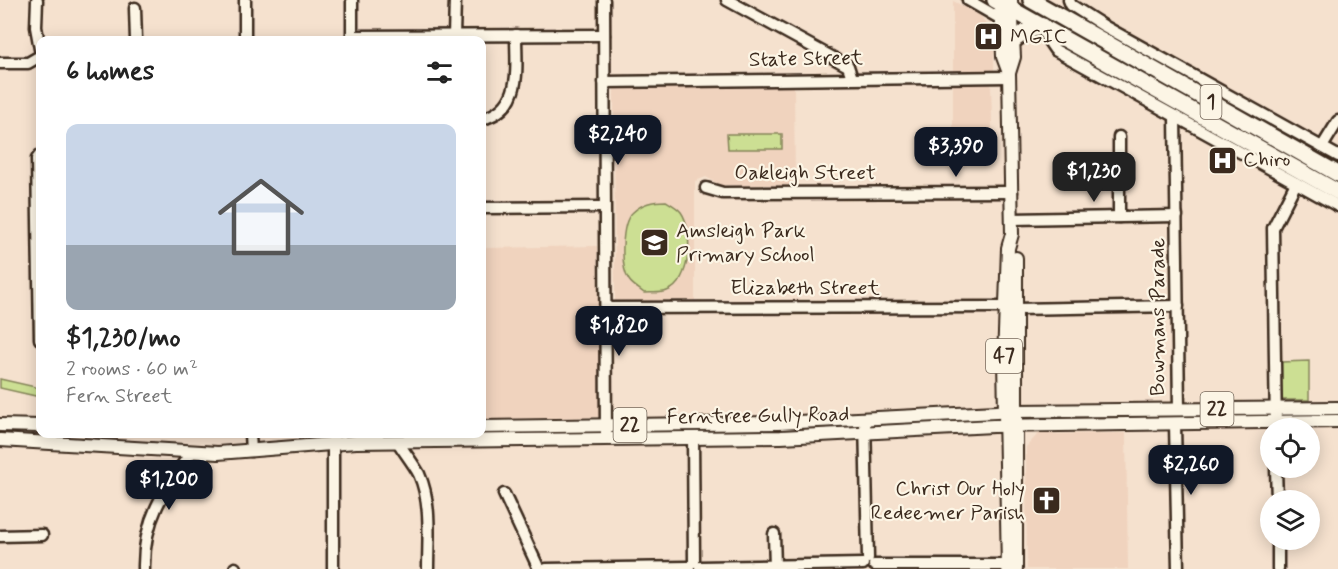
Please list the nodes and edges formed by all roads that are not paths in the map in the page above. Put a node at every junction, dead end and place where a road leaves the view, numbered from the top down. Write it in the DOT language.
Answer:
graph roads {
  1 [pos="37,0"];
  2 [pos="245,0"];
  3 [pos="352,0"];
  4 [pos="454,0"];
  5 [pos="603,0"];
  6 [pos="728,0"];
  7 [pos="968,0"];
  8 [pos="1031,0"];
  9 [pos="1069,0"];
  10 [pos="1006,4"];
  11 [pos="135,8"];
  12 [pos="1043,26"];
  13 [pos="1104,26"];
  14 [pos="1084,30"];
  15 [pos="604,35"];
  16 [pos="37,36"];
  17 [pos="136,36"];
  18 [pos="245,36"];
  19 [pos="352,36"];
  20 [pos="454,36"];
  21 [pos="516,36"];
  22 [pos="1014,40"];
  23 [pos="36,58"];
  24 [pos="0,63"];
  25 [pos="1009,75"];
  26 [pos="852,78"];
  27 [pos="604,82"];
  28 [pos="1175,116"];
  29 [pos="486,117"];
  30 [pos="1338,121"];
  31 [pos="1119,137"];
  32 [pos="1322,147"];
  33 [pos="1338,156"];
  34 [pos="1338,174"];
  35 [pos="1296,183"];
  36 [pos="706,188"];
  37 [pos="1012,192"];
  38 [pos="1338,192"];
  39 [pos="1338,206"];
  40 [pos="604,207"];
  41 [pos="486,208"];
  42 [pos="1177,216"];
  43 [pos="1119,217"];
  44 [pos="1012,219"];
  45 [pos="1178,306"];
  46 [pos="605,308"];
  47 [pos="1011,308"];
  48 [pos="1338,408"];
  49 [pos="1179,409"];
  50 [pos="1011,411"];
  51 [pos="1260,418"];
  52 [pos="1275,418"];
  53 [pos="1286,418"];
  54 [pos="865,419"];
  55 [pos="1260,421"];
  56 [pos="1320,421"];
  57 [pos="1338,421"];
  58 [pos="1175,424"];
  59 [pos="0,425"];
  60 [pos="1011,425"];
  61 [pos="36,426"];
  62 [pos="486,427"];
  63 [pos="605,432"];
  64 [pos="865,432"];
  65 [pos="693,437"];
  66 [pos="250,438"];
  67 [pos="356,438"];
  68 [pos="481,438"];
  69 [pos="486,438"];
  70 [pos="333,439"];
  71 [pos="0,440"];
  72 [pos="398,442"];
  73 [pos="251,451"];
  74 [pos="191,453"];
  75 [pos="504,494"];
  76 [pos="774,534"];
  77 [pos="42,535"];
  78 [pos="0,536"];
  79 [pos="1278,550"];
  80 [pos="868,565"];
  81 [pos="694,567"];
  82 [pos="775,567"];
  83 [pos="1012,567"];
  84 [pos="144,569"];
  85 [pos="333,569"];
  86 [pos="428,569"];
  87 [pos="539,569"];
  88 [pos="546,569"];
  89 [pos="1178,569"];
  90 [pos="1278,569"];
  1 -- 16 [label="street"];
  2 -- 18 [label="street"];
  3 -- 19 [label="street"];
  4 -- 20 [label="street"];
  5 -- 15 [label="street"];
  6 -- 26 [label="street"];
  7 -- 10 [label="street"];
  8 -- 14 [label="highway, 1"];
  9 -- 13 [label="street"];
  10 -- 12 [label="highway, 1"];
  10 -- 22 [label="main road, 47"];
  10 -- 25 [label="main road, 47"];
  11 -- 17 [label="street"];
  12 -- 22 [label="highway"];
  12 -- 28 [label="street"];
  12 -- 38 [label="highway, 1"];
  13 -- 14 [label="street"];
  13 -- 32 [label="street"];
  14 -- 34 [label="highway, 1"];
  15 -- 21 [label="street"];
  15 -- 27 [label="street"];
  20 -- 21 [label="street"];
  21 -- 29 [label="street"];
  22 -- 25 [label="main road, 47"];
  23 -- 24 [label="street"];
  25 -- 26 [label="street, State Street"];
  25 -- 37 [label="main road, 47"];
  26 -- 27 [label="street, State Street"];
  27 -- 40 [label="street"];
  28 -- 35 [label="street"];
  28 -- 42 [label="street, Bowmans Parade"];
  30 -- 32 [label="street"];
  31 -- 43 [label="street"];
  32 -- 33 [label="street"];
  35 -- 39 [label="street"];
  35 -- 52 [label="street"];
  36 -- 37 [label="street, Oakleigh Street"];
  37 -- 44 [label="main road, 47"];
  40 -- 41 [label="street"];
  40 -- 46 [label="street"];
  42 -- 43 [label="street"];
  42 -- 45 [label="street, Bowmans Parade"];
  43 -- 44 [label="street"];
  44 -- 47 [label="main road, 47"];
  45 -- 47 [label="street, Elizabeth Street"];
  45 -- 49 [label="street, Bowmans Parade"];
  46 -- 47 [label="street, Elizabeth Street"];
  46 -- 63 [label="street"];
  47 -- 50 [label="main road, 47"];
  48 -- 53 [label="main road, Ferntree Gully Road / 22"];
  49 -- 50 [label="main road, Ferntree Gully Road / 22"];
  49 -- 51 [label="main road, Ferntree Gully Road / 22"];
  50 -- 54 [label="main road, Ferntree Gully Road / 22"];
  50 -- 60 [label="main road, 47"];
  54 -- 63 [label="main road, Ferntree Gully Road / 22"];
  54 -- 64 [label="street"];
  55 -- 58 [label="main road, Ferntree Gully Road / 22"];
  56 -- 57 [label="main road, Ferntree Gully Road / 22"];
  58 -- 60 [label="main road, Ferntree Gully Road / 22"];
  58 -- 89 [label="street"];
  59 -- 61 [label="main road"];
  60 -- 64 [label="main road, Ferntree Gully Road / 22"];
  60 -- 83 [label="main road, 47"];
  62 -- 63 [label="main road, Ferntree Gully Road / 22"];
  63 -- 65 [label="main road, Ferntree Gully Road / 22"];
  63 -- 69 [label="main road, Ferntree Gully Road / 22"];
  64 -- 65 [label="main road, Ferntree Gully Road / 22"];
  64 -- 80 [label="street"];
  65 -- 81 [label="street"];
  66 -- 73 [label="street"];
  67 -- 70 [label="main road, Ferntree Gully Road / 22"];
  67 -- 72 [label="main road, Ferntree Gully Road / 22"];
  68 -- 72 [label="main road, Ferntree Gully Road / 22"];
  70 -- 73 [label="main road, Ferntree Gully Road / 22"];
  70 -- 85 [label="street"];
  71 -- 74 [label="main road, Ferntree Gully Road / 22"];
  72 -- 86 [label="street"];
  73 -- 74 [label="main road, Ferntree Gully Road / 22"];
  74 -- 84 [label="street"];
  75 -- 87 [label="street"];
  76 -- 82 [label="street"];
  77 -- 78 [label="street"];
  79 -- 90 [label="street"];
  80 -- 82 [label="street"];
  80 -- 83 [label="street"];
  81 -- 82 [label="street"];
  81 -- 88 [label="street"];
}
